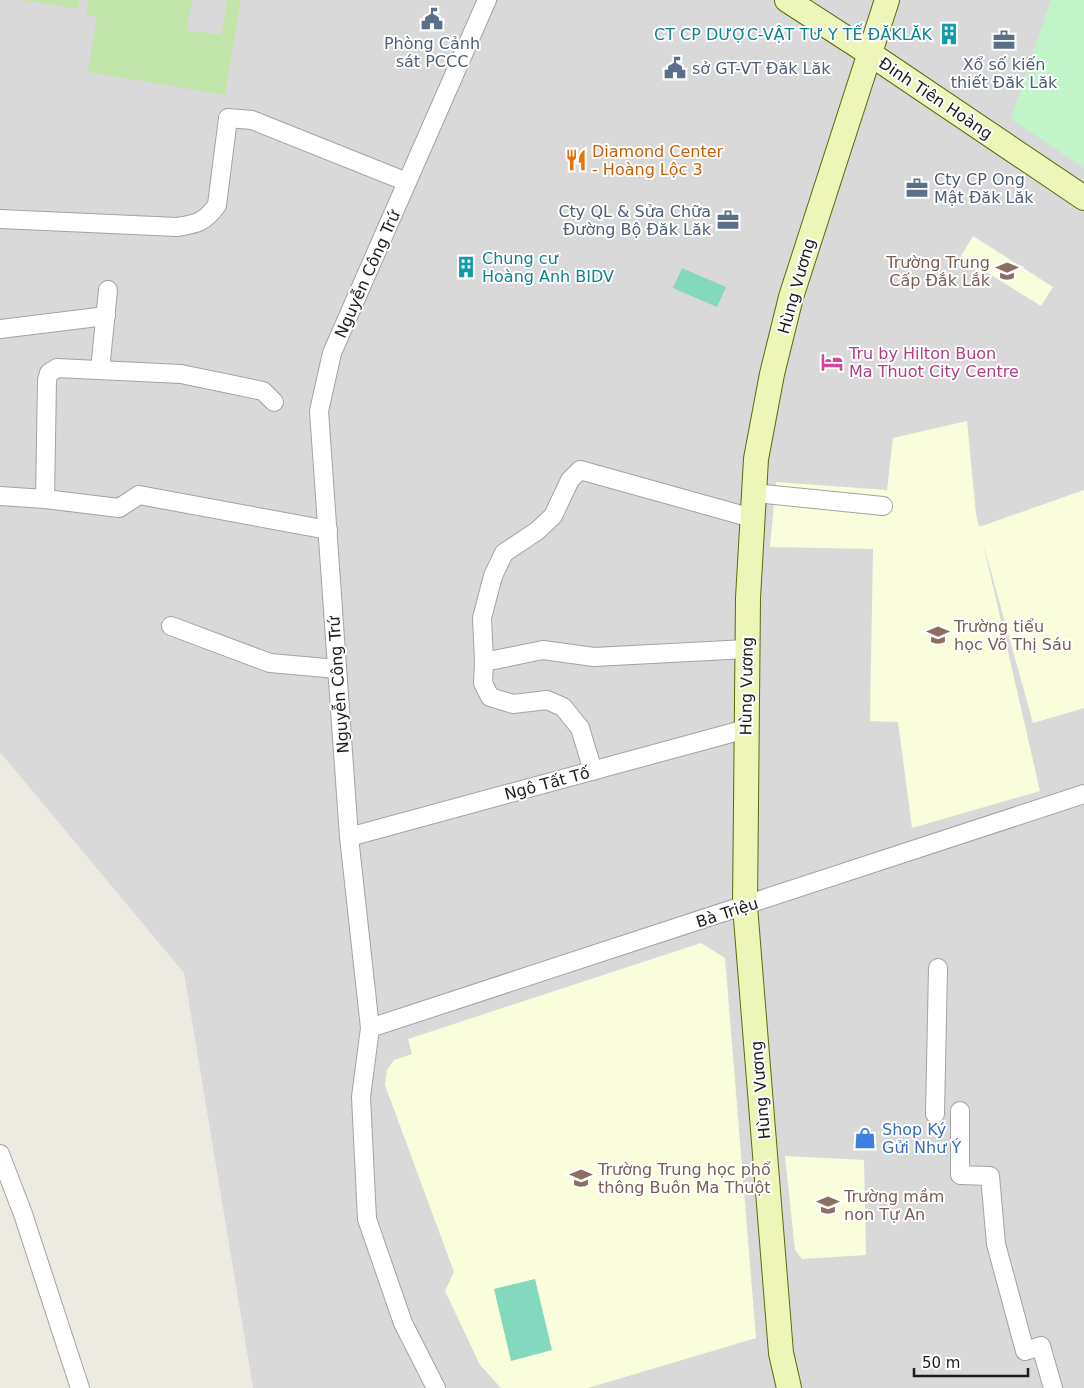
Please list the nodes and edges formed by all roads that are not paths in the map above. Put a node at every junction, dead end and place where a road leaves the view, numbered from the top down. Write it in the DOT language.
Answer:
graph roads {
  1 [pos="487,0"];
  2 [pos="787,0"];
  3 [pos="887,0"];
  4 [pos="869,53"];
  5 [pos="407,182"];
  6 [pos="1084,198"];
  7 [pos="0,219"];
  8 [pos="108,290"];
  9 [pos="106,316"];
  10 [pos="0,329"];
  11 [pos="100,370"];
  12 [pos="274,402"];
  13 [pos="754,493"];
  14 [pos="0,496"];
  15 [pos="46,499"];
  16 [pos="883,506"];
  17 [pos="752,518"];
  18 [pos="328,530"];
  19 [pos="171,626"];
  20 [pos="747,649"];
  21 [pos="484,662"];
  22 [pos="337,669"];
  23 [pos="746,729"];
  24 [pos="593,771"];
  25 [pos="1084,794"];
  26 [pos="349,837"];
  27 [pos="745,906"];
  28 [pos="938,968"];
  29 [pos="370,1028"];
  30 [pos="960,1111"];
  31 [pos="935,1114"];
  32 [pos="0,1154"];
  33 [pos="80,1388"];
  34 [pos="436,1388"];
  35 [pos="789,1388"];
  36 [pos="1053,1388"];
  1 -- 5 [label="street, Nguyễn Công Trứ"];
  2 -- 4 [label="street, Đinh Tiên Hoàng"];
  3 -- 4 [label="street, Hùng Vương"];
  4 -- 6 [label="street, Đinh Tiên Hoàng"];
  4 -- 13 [label="street, Hùng Vương"];
  5 -- 7 [label="street"];
  5 -- 18 [label="street, Nguyễn Công Trứ"];
  8 -- 9 [label="street"];
  9 -- 10 [label="street"];
  9 -- 11 [label="street"];
  11 -- 12 [label="street"];
  11 -- 15 [label="street"];
  13 -- 16 [label="street"];
  13 -- 17 [label="street, Hùng Vương"];
  14 -- 15 [label="street"];
  15 -- 18 [label="street"];
  17 -- 20 [label="street, Hùng Vương"];
  17 -- 21 [label="street"];
  18 -- 22 [label="street, Nguyễn Công Trứ"];
  19 -- 22 [label="street"];
  20 -- 21 [label="street"];
  20 -- 23 [label="street, Hùng Vương"];
  21 -- 24 [label="street"];
  22 -- 26 [label="street, Nguyễn Công Trứ"];
  23 -- 24 [label="street, Ngô Tất Tố"];
  23 -- 27 [label="street, Hùng Vương"];
  24 -- 26 [label="street, Ngô Tất Tố"];
  25 -- 27 [label="street, Bà Triệu"];
  26 -- 29 [label="street, Nguyễn Công Trứ"];
  27 -- 29 [label="street, Bà Triệu"];
  27 -- 35 [label="street, Hùng Vương"];
  28 -- 31 [label="street"];
  29 -- 34 [label="street, Nguyễn Công Trứ"];
  30 -- 36 [label="street"];
  32 -- 33 [label="street"];
}
